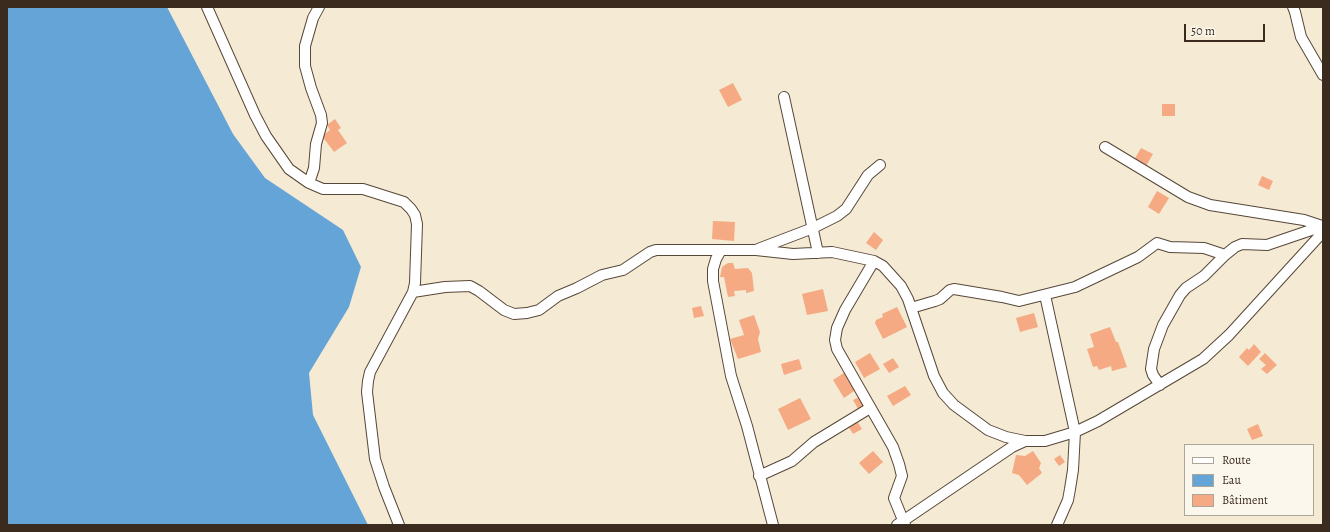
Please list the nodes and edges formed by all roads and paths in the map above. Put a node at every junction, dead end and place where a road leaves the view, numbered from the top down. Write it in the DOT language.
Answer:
graph roads {
  1 [pos="207,7"];
  2 [pos="319,7"];
  3 [pos="1293,7"];
  4 [pos="1323,75"];
  5 [pos="784,97"];
  6 [pos="1105,147"];
  7 [pos="880,165"];
  8 [pos="309,183"];
  9 [pos="813,228"];
  10 [pos="1323,228"];
  11 [pos="721,250"];
  12 [pos="756,250"];
  13 [pos="818,253"];
  14 [pos="1225,255"];
  15 [pos="874,261"];
  16 [pos="413,292"];
  17 [pos="1045,295"];
  18 [pos="911,308"];
  19 [pos="1160,385"];
  20 [pos="870,408"];
  21 [pos="1075,432"];
  22 [pos="1025,441"];
  23 [pos="759,476"];
  24 [pos="901,524"];
  25 [pos="398,525"];
  26 [pos="772,525"];
  27 [pos="1057,525"];
  1 -- 8 [label="street"];
  2 -- 8 [label="street"];
  3 -- 4 [label="street"];
  5 -- 9 [label="street"];
  6 -- 10 [label="street"];
  7 -- 9 [label="street"];
  8 -- 16 [label="street"];
  9 -- 12 [label="street"];
  9 -- 13 [label="street"];
  10 -- 14 [label="street"];
  10 -- 19 [label="street"];
  11 -- 12 [label="street"];
  11 -- 16 [label="street"];
  11 -- 23 [label="street"];
  12 -- 13 [label="street"];
  13 -- 15 [label="street"];
  14 -- 17 [label="street"];
  14 -- 19 [label="street"];
  15 -- 18 [label="street"];
  15 -- 20 [label="street"];
  16 -- 25 [label="street"];
  17 -- 18 [label="street"];
  17 -- 21 [label="street"];
  18 -- 22 [label="street"];
  19 -- 21 [label="street"];
  20 -- 23 [label="street"];
  20 -- 24 [label="street"];
  21 -- 22 [label="street"];
  21 -- 27 [label="street"];
  22 -- 24 [label="street"];
  23 -- 26 [label="street"];
}
